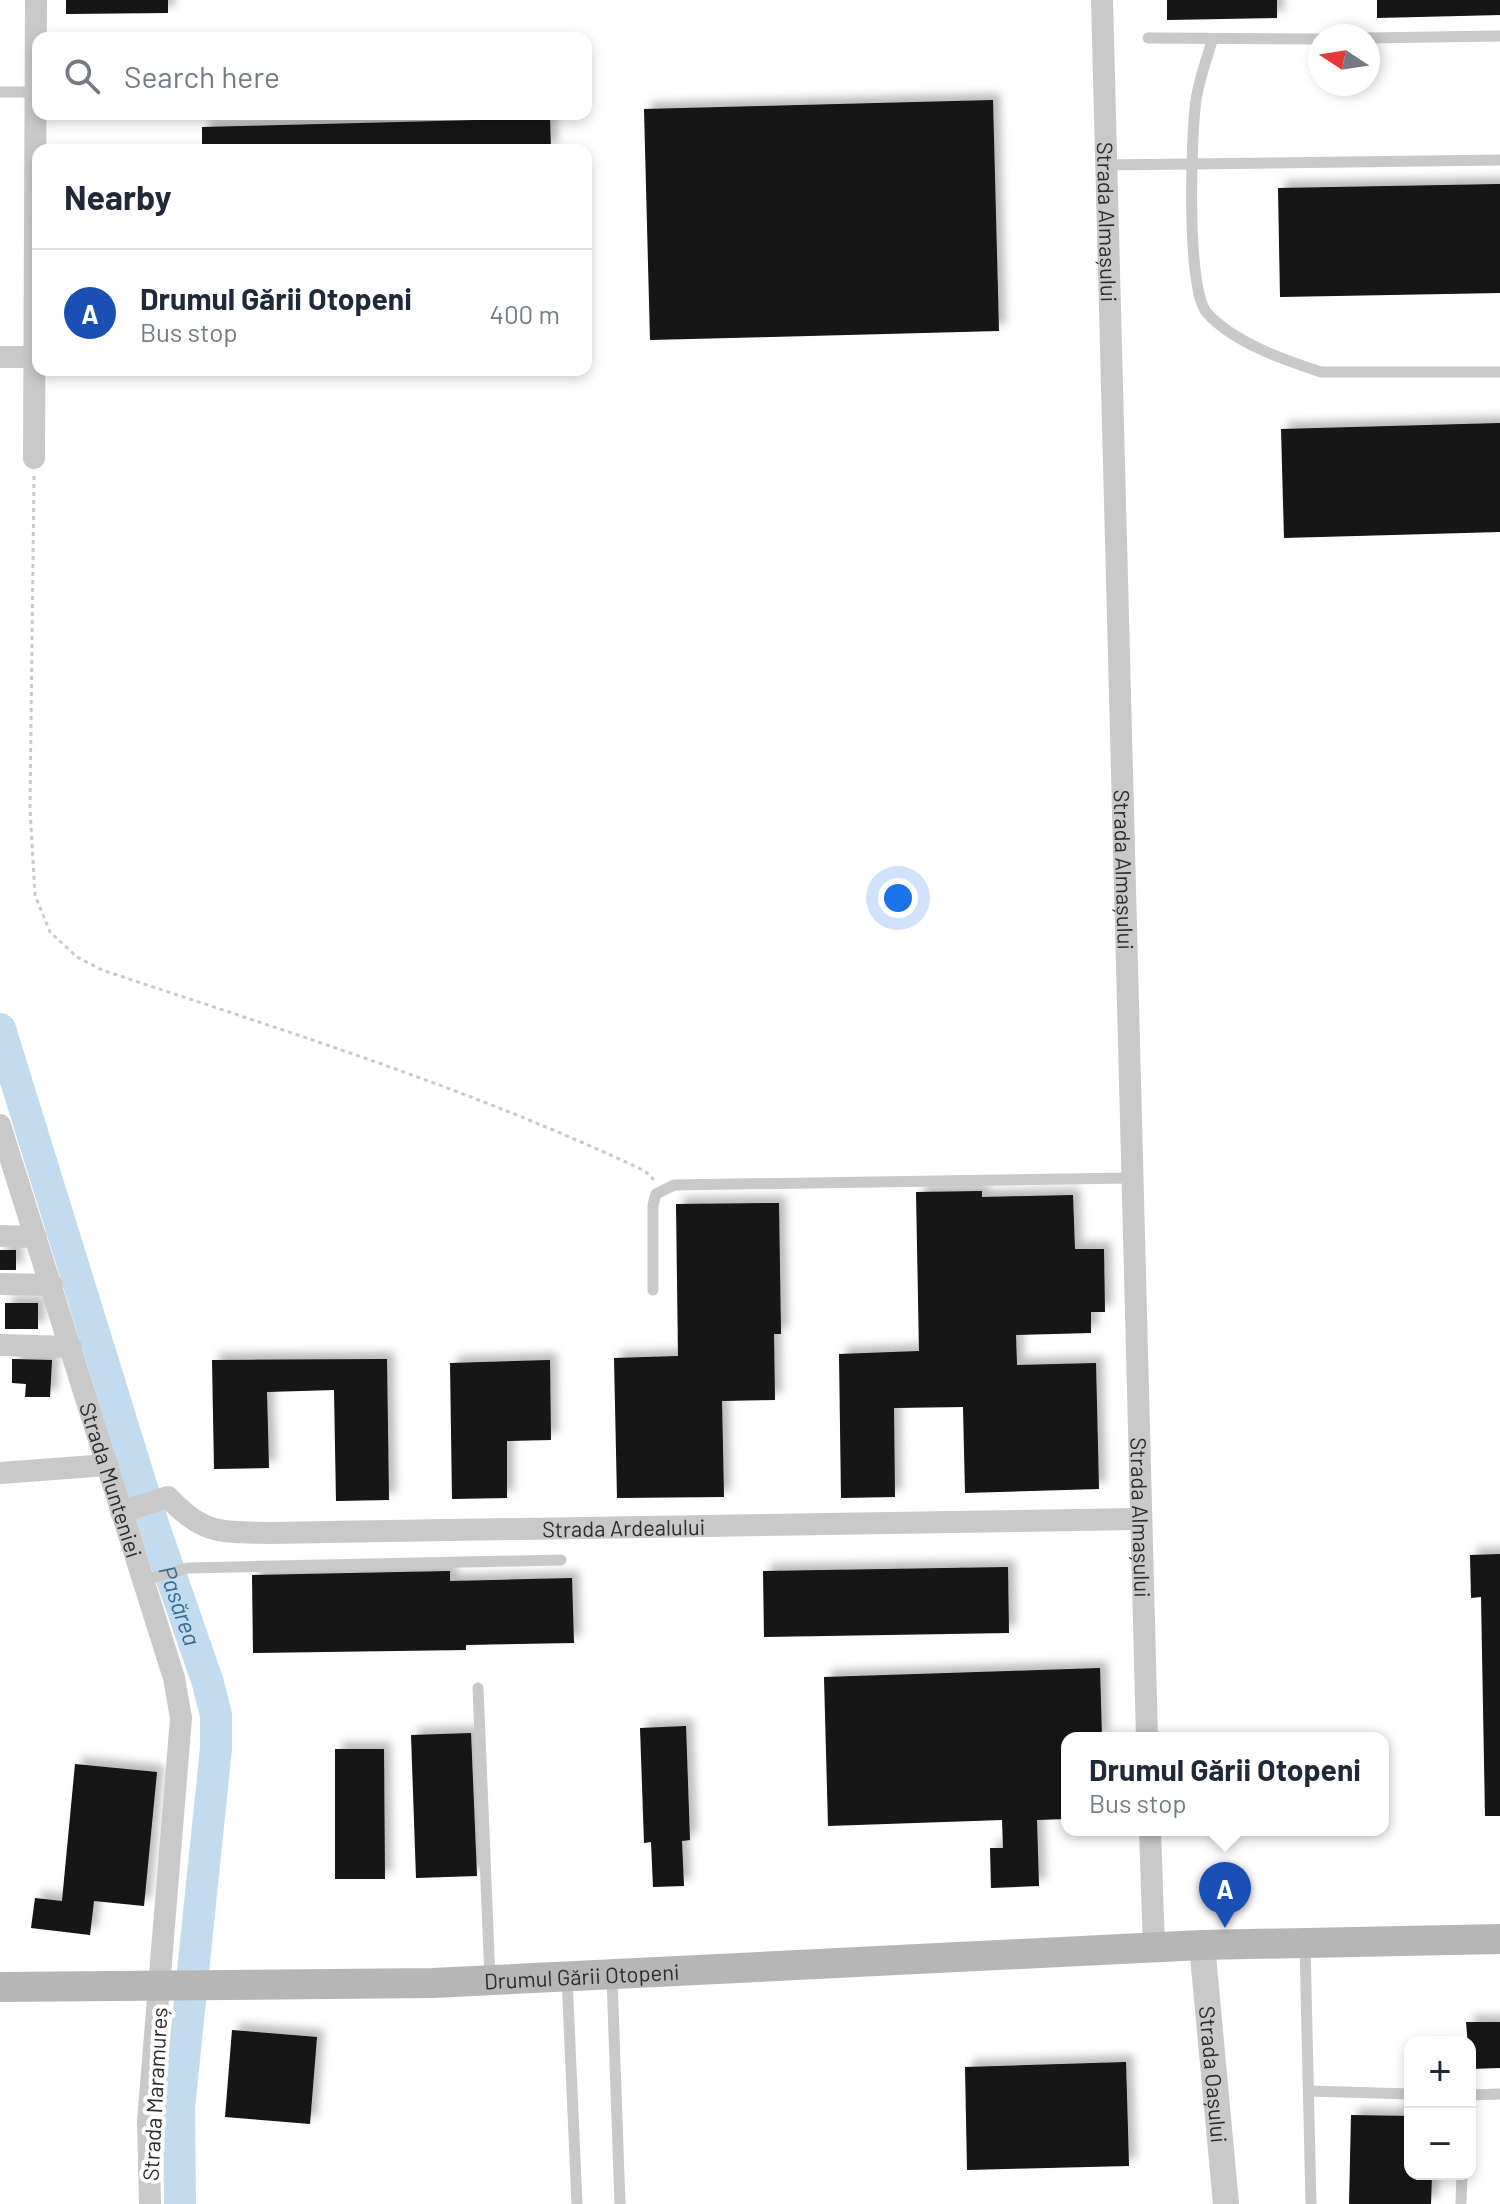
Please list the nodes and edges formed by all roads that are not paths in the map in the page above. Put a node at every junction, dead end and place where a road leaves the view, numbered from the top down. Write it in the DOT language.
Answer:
graph roads {
  1 [pos="36,0"];
  2 [pos="1102,0"];
  3 [pos="36,32"];
  4 [pos="1500,36"];
  5 [pos="1148,38"];
  6 [pos="1380,38"];
  7 [pos="1308,39"];
  8 [pos="1212,41"];
  9 [pos="0,92"];
  10 [pos="32,92"];
  11 [pos="36,120"];
  12 [pos="36,144"];
  13 [pos="1500,160"];
  14 [pos="1107,165"];
  15 [pos="1193,165"];
  16 [pos="0,357"];
  17 [pos="32,357"];
  18 [pos="1500,372"];
  19 [pos="35,376"];
  20 [pos="34,458"];
  21 [pos="0,1125"];
  22 [pos="1130,1178"];
  23 [pos="0,1236"];
  24 [pos="36,1237"];
  25 [pos="0,1284"];
  26 [pos="52,1285"];
  27 [pos="653,1290"];
  28 [pos="0,1345"];
  29 [pos="71,1347"];
  30 [pos="107,1465"];
  31 [pos="0,1473"];
  32 [pos="127,1510"];
  33 [pos="1139,1519"];
  34 [pos="561,1560"];
  35 [pos="152,1578"];
  36 [pos="478,1688"];
  37 [pos="1147,1732"];
  38 [pos="1150,1836"];
  39 [pos="1500,1939"];
  40 [pos="1305,1942"];
  41 [pos="1202,1945"];
  42 [pos="1154,1947"];
  43 [pos="612,1974"];
  44 [pos="567,1976"];
  45 [pos="490,1980"];
  46 [pos="160,1983"];
  47 [pos="0,1987"];
  48 [pos="1309,2091"];
  49 [pos="1404,2094"];
  50 [pos="1500,2094"];
  51 [pos="1476,2095"];
  52 [pos="1462,2180"];
  53 [pos="150,2204"];
  54 [pos="577,2204"];
  55 [pos="620,2204"];
  56 [pos="1226,2204"];
  57 [pos="1311,2204"];
  58 [pos="1461,2204"];
  1 -- 3 [label="street"];
  2 -- 14 [label="street, Strada Almașului"];
  4 -- 6 [label="lane"];
  5 -- 8 [label="lane"];
  7 -- 8 [label="lane"];
  8 -- 15 [label="lane"];
  9 -- 10 [label="lane"];
  11 -- 12 [label="street"];
  13 -- 15 [label="lane"];
  14 -- 15 [label="lane"];
  14 -- 22 [label="street, Strada Almașului"];
  15 -- 18 [label="lane"];
  16 -- 17 [label="street"];
  19 -- 20 [label="street"];
  21 -- 24 [label="street, Strada Munteniei"];
  22 -- 27 [label="lane"];
  22 -- 33 [label="street, Strada Almașului"];
  23 -- 24 [label="street"];
  24 -- 26 [label="street, Strada Munteniei"];
  25 -- 26 [label="street"];
  26 -- 29 [label="street, Strada Munteniei"];
  28 -- 29 [label="street"];
  29 -- 30 [label="street, Strada Munteniei"];
  30 -- 31 [label="street"];
  30 -- 32 [label="street, Strada Munteniei"];
  32 -- 33 [label="street, Strada Ardealului"];
  32 -- 35 [label="street, Strada Munteniei"];
  33 -- 37 [label="street, Strada Almașului"];
  34 -- 35 [label="lane"];
  35 -- 46 [label="street, Strada Munteniei"];
  36 -- 45 [label="lane"];
  38 -- 42 [label="street"];
  39 -- 40 [label="main road, Drumul Gării Otopeni"];
  40 -- 41 [label="main road, Drumul Gării Otopeni"];
  40 -- 48 [label="lane"];
  41 -- 42 [label="main road, Drumul Gării Otopeni"];
  41 -- 56 [label="street, Strada Oașului"];
  42 -- 43 [label="main road, Drumul Gării Otopeni"];
  43 -- 44 [label="main road, Drumul Gării Otopeni"];
  43 -- 55 [label="lane"];
  44 -- 45 [label="main road, Drumul Gării Otopeni"];
  44 -- 54 [label="lane"];
  45 -- 46 [label="main road, Drumul Gării Otopeni"];
  46 -- 47 [label="main road, Drumul Gării Otopeni"];
  46 -- 53 [label="street, Strada Maramureș"];
  48 -- 49 [label="lane"];
  48 -- 57 [label="lane"];
  50 -- 51 [label="lane"];
  52 -- 58 [label="lane"];
}
